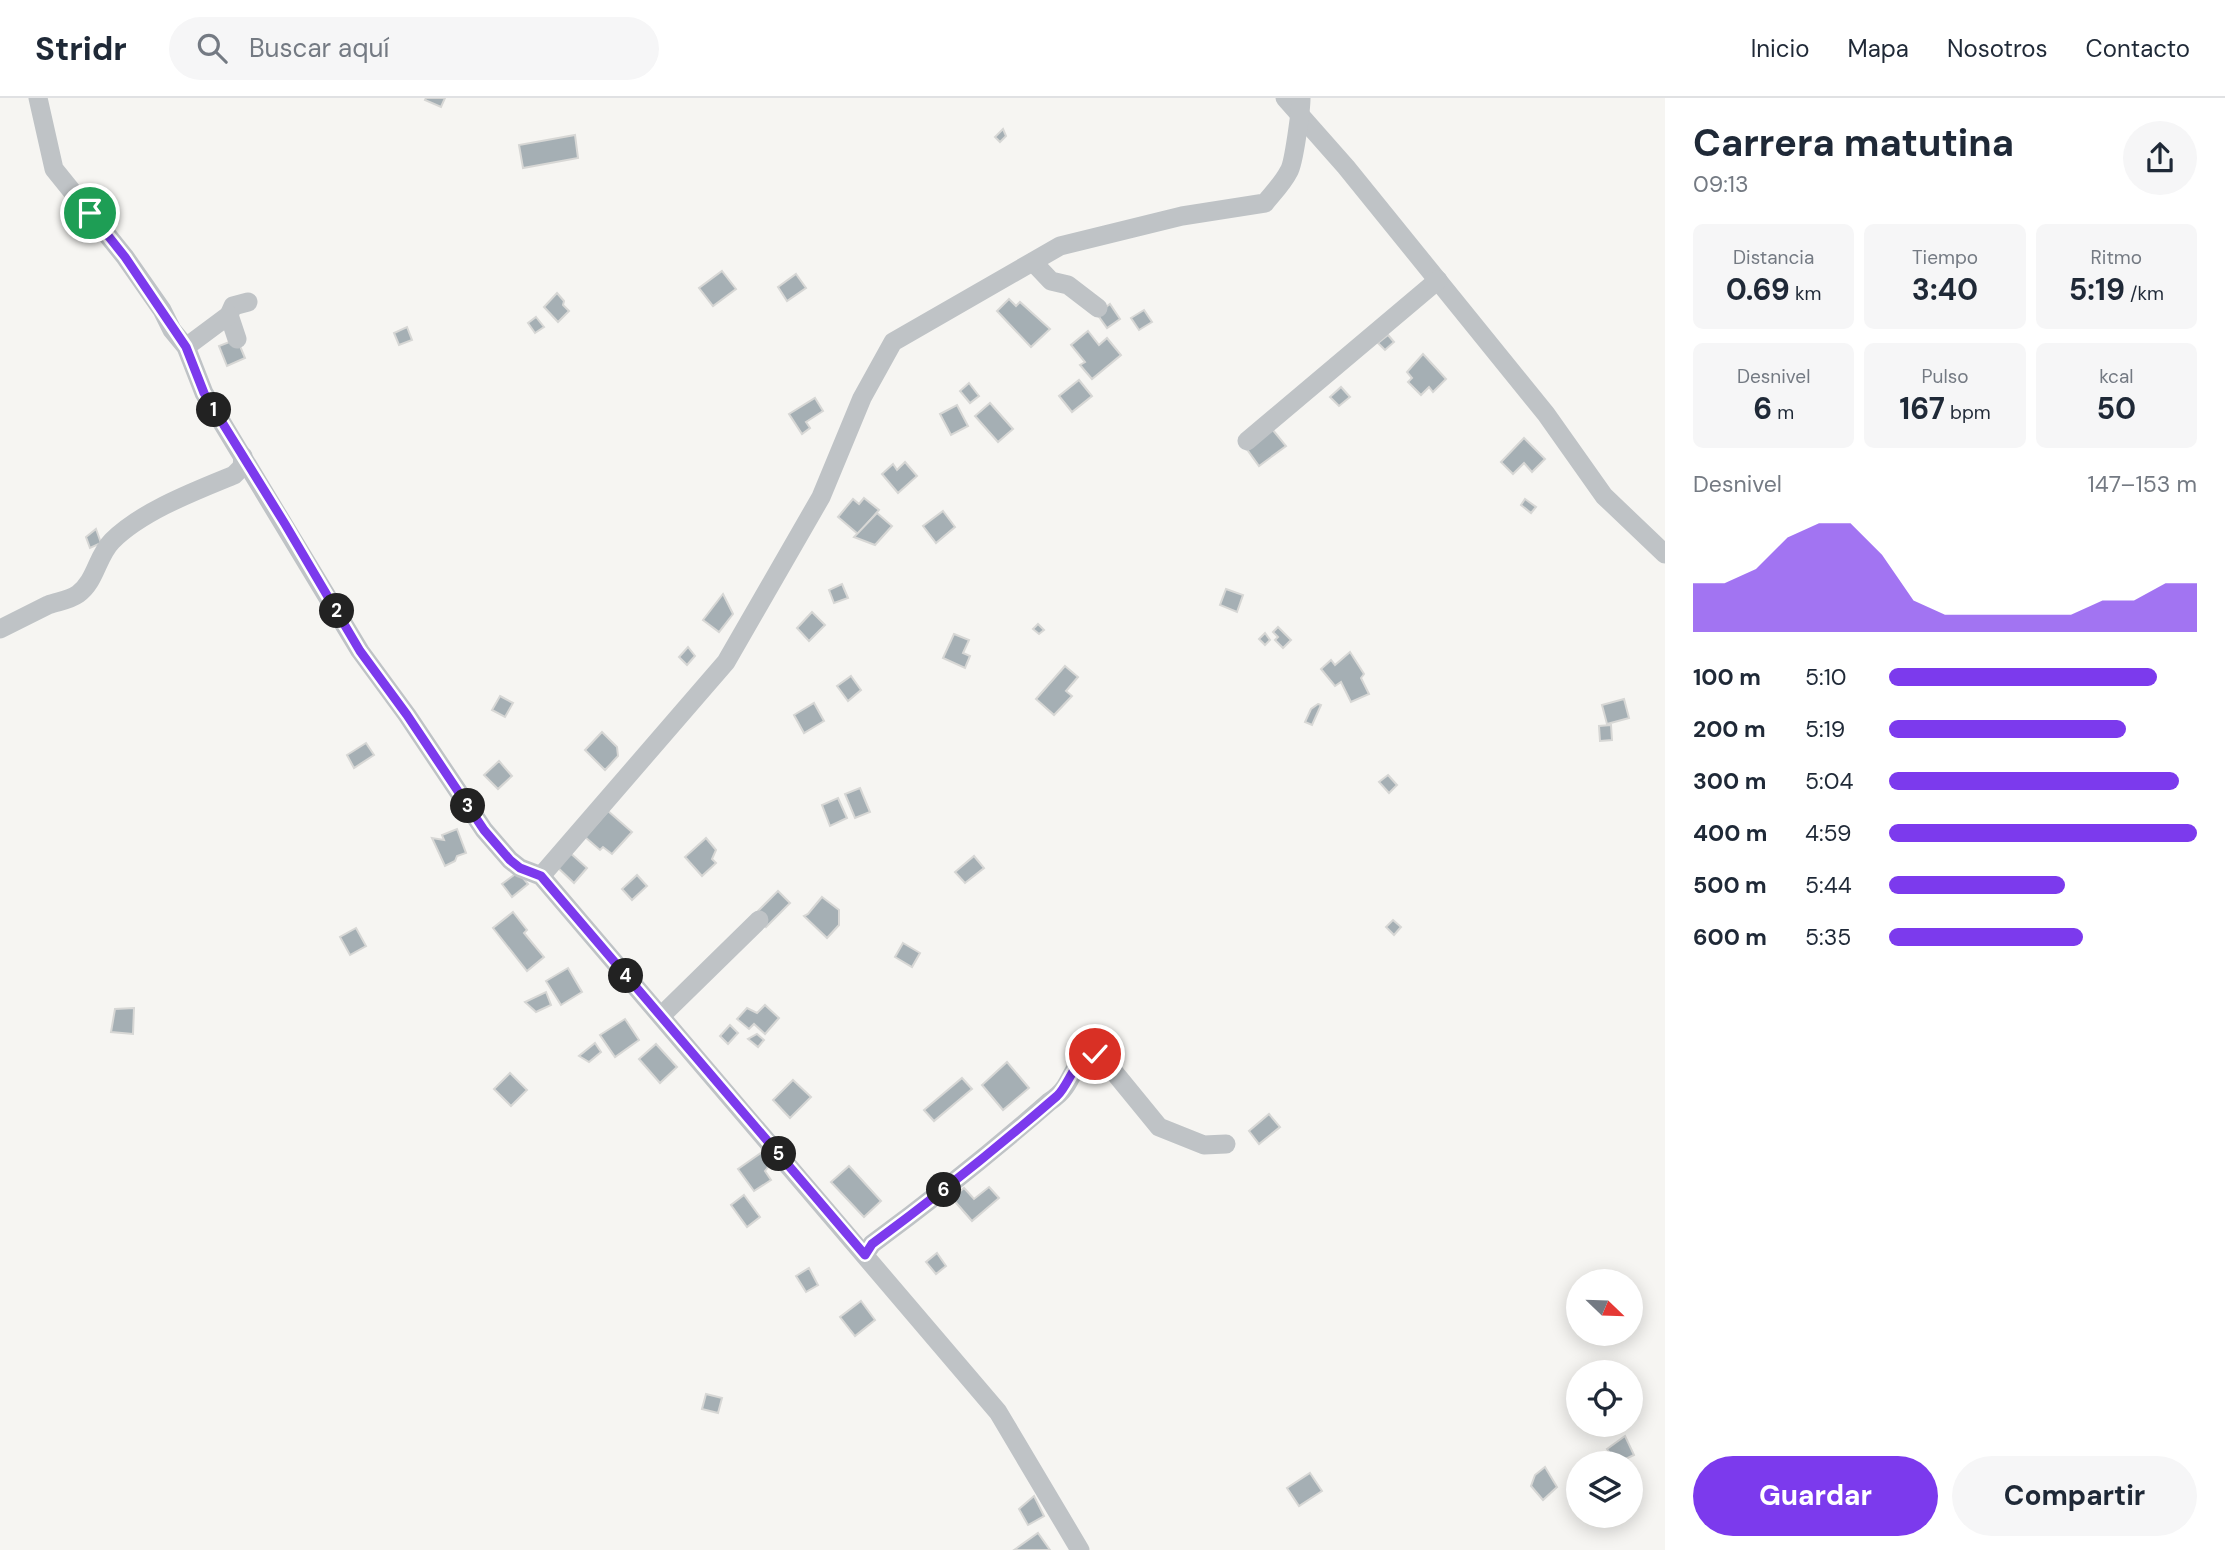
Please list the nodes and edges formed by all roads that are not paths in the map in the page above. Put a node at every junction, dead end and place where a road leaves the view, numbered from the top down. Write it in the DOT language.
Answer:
graph roads {
  1 [pos="38,98"];
  2 [pos="1285,98"];
  3 [pos="1301,106"];
  4 [pos="1033,262"];
  5 [pos="1438,280"];
  6 [pos="248,302"];
  7 [pos="1098,308"];
  8 [pos="229,315"];
  9 [pos="237,339"];
  10 [pos="186,347"];
  11 [pos="1247,441"];
  12 [pos="243,457"];
  13 [pos="1665,554"];
  14 [pos="0,629"];
  15 [pos="541,876"];
  16 [pos="759,920"];
  17 [pos="660,1016"];
  18 [pos="1226,1144"];
  19 [pos="865,1255"];
  20 [pos="1080,1550"];
  1 -- 10 [label="street"];
  2 -- 3 [label="street"];
  3 -- 4 [label="street"];
  3 -- 5 [label="street"];
  4 -- 7 [label="street"];
  4 -- 15 [label="street"];
  5 -- 11 [label="street"];
  5 -- 13 [label="street"];
  6 -- 8 [label="street"];
  8 -- 9 [label="street"];
  8 -- 10 [label="street"];
  10 -- 12 [label="street"];
  12 -- 14 [label="street"];
  12 -- 15 [label="street"];
  15 -- 17 [label="street"];
  16 -- 17 [label="street"];
  17 -- 19 [label="street"];
  18 -- 19 [label="street"];
  19 -- 20 [label="street"];
}
